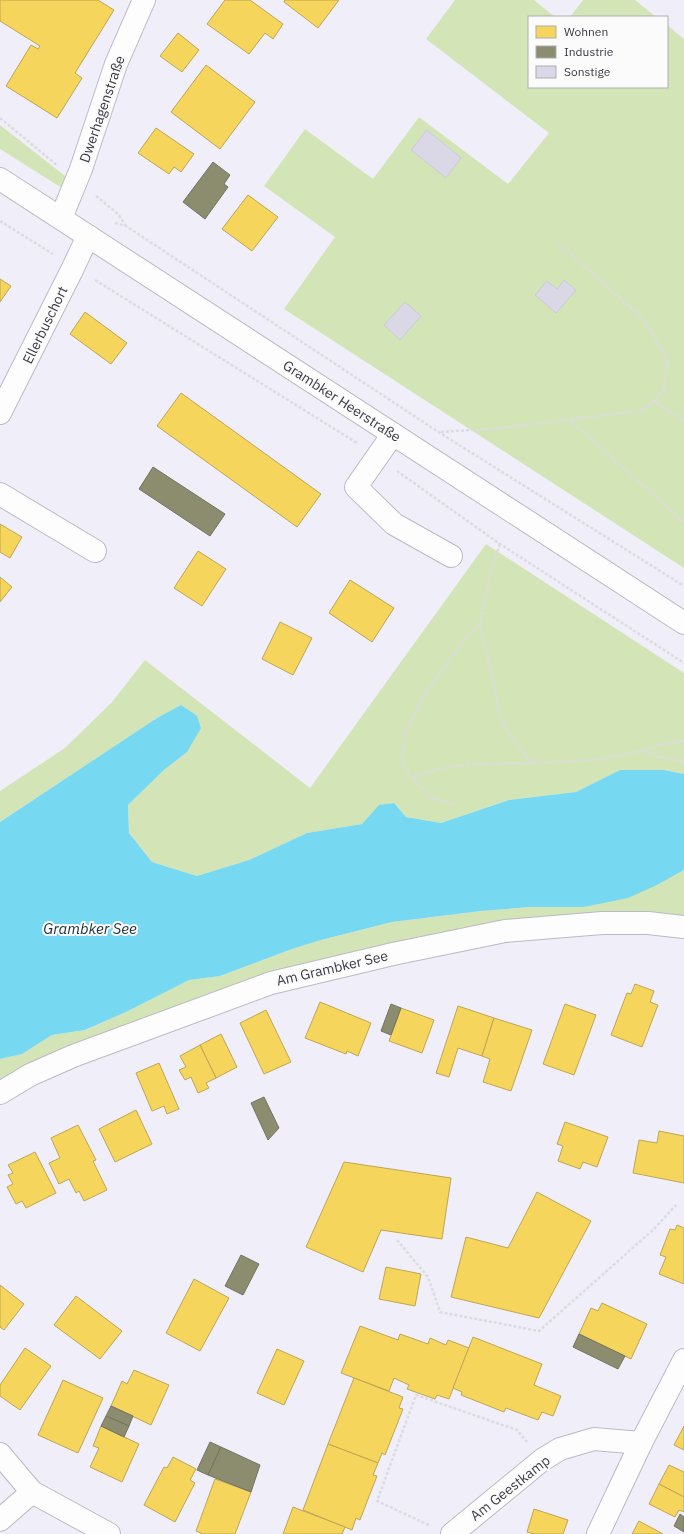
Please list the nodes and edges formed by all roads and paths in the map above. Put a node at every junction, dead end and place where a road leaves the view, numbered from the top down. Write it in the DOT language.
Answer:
graph roads {
  1 [pos="144,0"];
  2 [pos="0,179"];
  3 [pos="61,218"];
  4 [pos="0,221"];
  5 [pos="126,226"];
  6 [pos="88,236"];
  7 [pos="557,242"];
  8 [pos="73,266"];
  9 [pos="653,401"];
  10 [pos="0,414"];
  11 [pos="569,420"];
  12 [pos="684,420"];
  13 [pos="440,432"];
  14 [pos="432,433"];
  15 [pos="393,434"];
  16 [pos="0,494"];
  17 [pos="684,522"];
  18 [pos="500,544"];
  19 [pos="95,551"];
  20 [pos="451,556"];
  21 [pos="684,586"];
  22 [pos="684,623"];
  23 [pos="480,624"];
  24 [pos="684,741"];
  25 [pos="641,751"];
  26 [pos="684,762"];
  27 [pos="533,763"];
  28 [pos="413,778"];
  29 [pos="454,804"];
  30 [pos="684,927"];
  31 [pos="0,1093"];
  32 [pos="676,1205"];
  33 [pos="397,1240"];
  34 [pos="684,1360"];
  35 [pos="641,1443"];
  36 [pos="0,1454"];
  37 [pos="542,1460"];
  38 [pos="32,1492"];
  39 [pos="0,1520"];
  40 [pos="443,1531"];
  41 [pos="109,1534"];
  42 [pos="598,1534"];
  1 -- 3 [label="street, Dwerhagenstraße"];
  2 -- 3 [label="street, Grambker Heerstraße"];
  3 -- 6 [label="street, Grambker Heerstraße"];
  4 -- 8 [label="path"];
  5 -- 13 [label="path"];
  6 -- 8 [label="street, Ellerbuschort"];
  6 -- 15 [label="street, Grambker Heerstraße"];
  7 -- 9 [label="path"];
  8 -- 10 [label="street, Ellerbuschort"];
  9 -- 11 [label="path"];
  9 -- 12 [label="path"];
  11 -- 13 [label="path"];
  11 -- 17 [label="path"];
  13 -- 14 [label="path"];
  13 -- 21 [label="path"];
  15 -- 20 [label="street"];
  15 -- 22 [label="street, Grambker Heerstraße"];
  16 -- 19 [label="street"];
  18 -- 23 [label="path"];
  23 -- 27 [label="path"];
  23 -- 28 [label="path"];
  24 -- 25 [label="path"];
  25 -- 26 [label="path"];
  25 -- 27 [label="path"];
  27 -- 28 [label="path"];
  28 -- 29 [label="path"];
  30 -- 31 [label="street, Am Grambker See"];
  32 -- 33 [label="path"];
  34 -- 35 [label="street"];
  35 -- 37 [label="street, Am Geestkamp"];
  35 -- 42 [label="street"];
  36 -- 38 [label="street"];
  37 -- 40 [label="street, Am Geestkamp"];
  37 -- 40 [label="path"];
  38 -- 39 [label="street"];
  38 -- 41 [label="street"];
}
